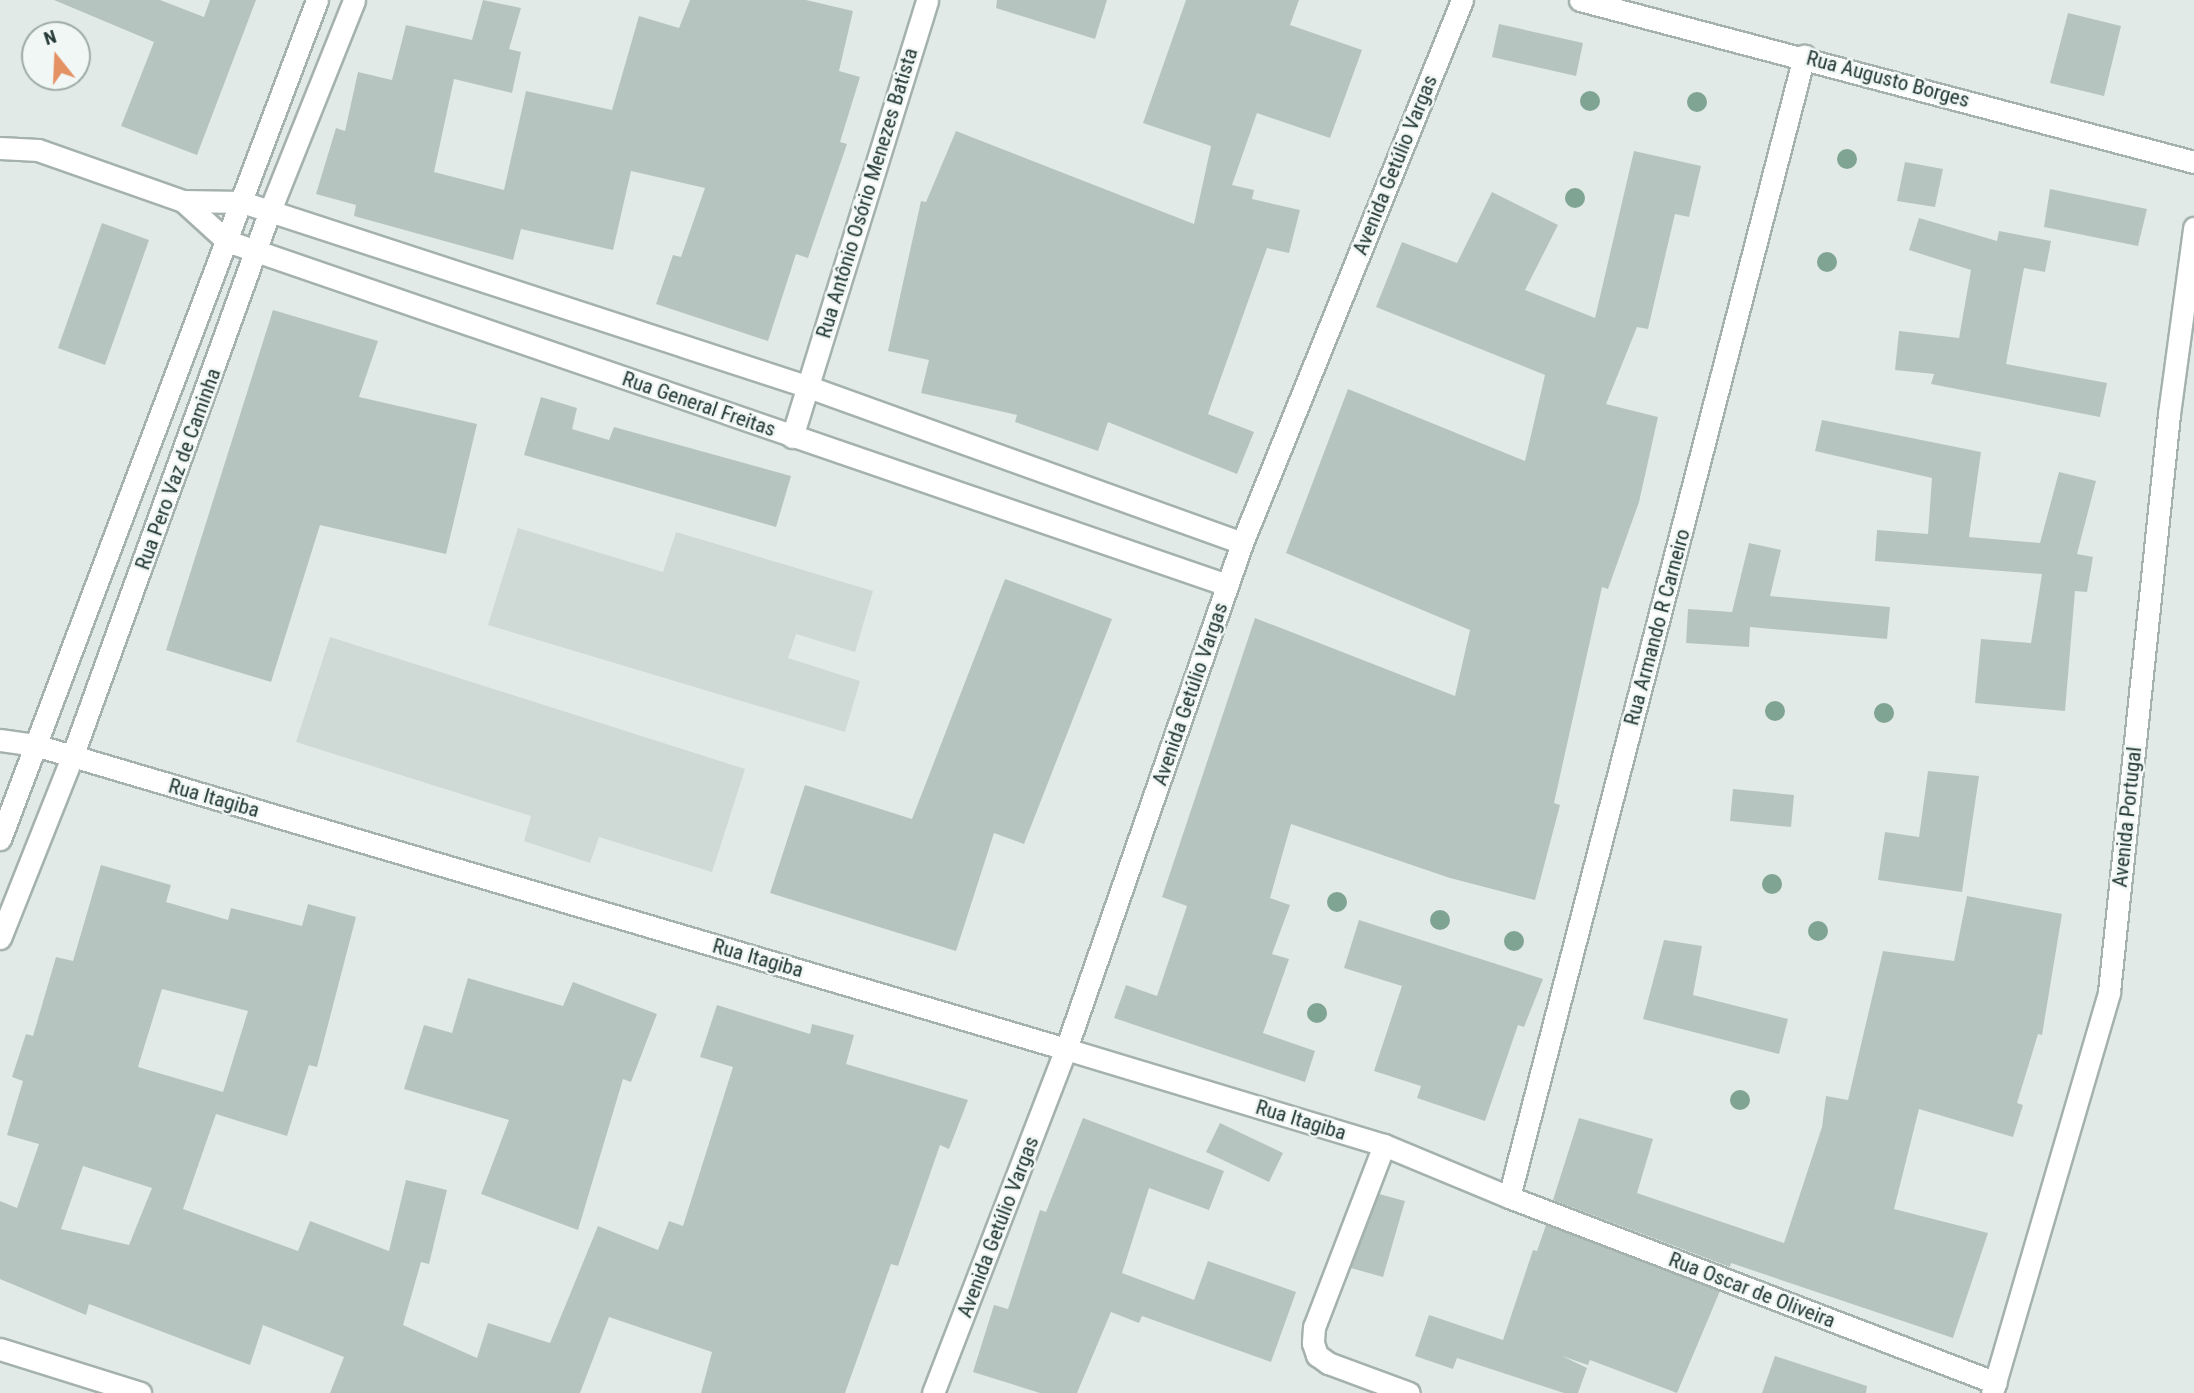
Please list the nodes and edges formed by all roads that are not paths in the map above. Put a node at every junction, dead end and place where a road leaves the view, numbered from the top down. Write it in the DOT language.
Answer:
graph roads {
  1 [pos="317,0"];
  2 [pos="354,0"];
  3 [pos="928,0"];
  4 [pos="1461,0"];
  5 [pos="1580,0"];
  6 [pos="1804,56"];
  7 [pos="0,148"];
  8 [pos="2194,162"];
  9 [pos="183,201"];
  10 [pos="242,202"];
  11 [pos="269,213"];
  12 [pos="2194,229"];
  13 [pos="227,241"];
  14 [pos="259,250"];
  15 [pos="806,386"];
  16 [pos="792,437"];
  17 [pos="1242,543"];
  18 [pos="1227,586"];
  19 [pos="0,740"];
  20 [pos="34,745"];
  21 [pos="72,757"];
  22 [pos="0,839"];
  23 [pos="0,938"];
  24 [pos="1066,1049"];
  25 [pos="1384,1146"];
  26 [pos="1508,1197"];
  27 [pos="0,1349"];
  28 [pos="1995,1390"];
  29 [pos="140,1393"];
  30 [pos="933,1393"];
  31 [pos="1409,1393"];
  1 -- 10 [label="street, Rua Pero Vaz de Caminha"];
  2 -- 11 [label="street, Rua Pero Vaz de Caminha"];
  3 -- 15 [label="street, Rua Antônio Osório Menezes Batista"];
  4 -- 17 [label="street, Avenida Getúlio Vargas"];
  5 -- 6 [label="street, Rua Augusto Borges"];
  6 -- 8 [label="street, Rua Augusto Borges"];
  6 -- 26 [label="street, Rua Armando R Carneiro"];
  7 -- 9 [label="street"];
  9 -- 10 [label="street"];
  9 -- 13 [label="street, Rua General Freitas"];
  10 -- 11 [label="street"];
  10 -- 13 [label="street, Rua Pero Vaz de Caminha"];
  11 -- 14 [label="street, Rua Pero Vaz de Caminha"];
  11 -- 15 [label="street"];
  12 -- 28 [label="street, Avenida Portugal"];
  13 -- 14 [label="street, Rua General Freitas"];
  13 -- 20 [label="street, Rua Pero Vaz de Caminha"];
  14 -- 16 [label="street, Rua General Freitas"];
  14 -- 21 [label="street, Rua Pero Vaz de Caminha"];
  15 -- 16 [label="street, Rua Antônio Osório Menezes Batista"];
  15 -- 17 [label="street"];
  16 -- 18 [label="street, Rua General Freitas"];
  17 -- 18 [label="street, Avenida Getúlio Vargas"];
  18 -- 24 [label="street, Avenida Getúlio Vargas"];
  19 -- 20 [label="street, Rua Itagiba"];
  20 -- 21 [label="street, Rua Itagiba"];
  20 -- 22 [label="street, Rua Pero Vaz de Caminha"];
  21 -- 23 [label="street, Rua Pero Vaz de Caminha"];
  21 -- 24 [label="street, Rua Itagiba"];
  24 -- 25 [label="street, Rua Itagiba"];
  24 -- 30 [label="street, Avenida Getúlio Vargas"];
  25 -- 26 [label="street, Rua Itagiba"];
  25 -- 31 [label="street"];
  26 -- 28 [label="street, Rua Oscar de Oliveira"];
  27 -- 29 [label="street"];
}
